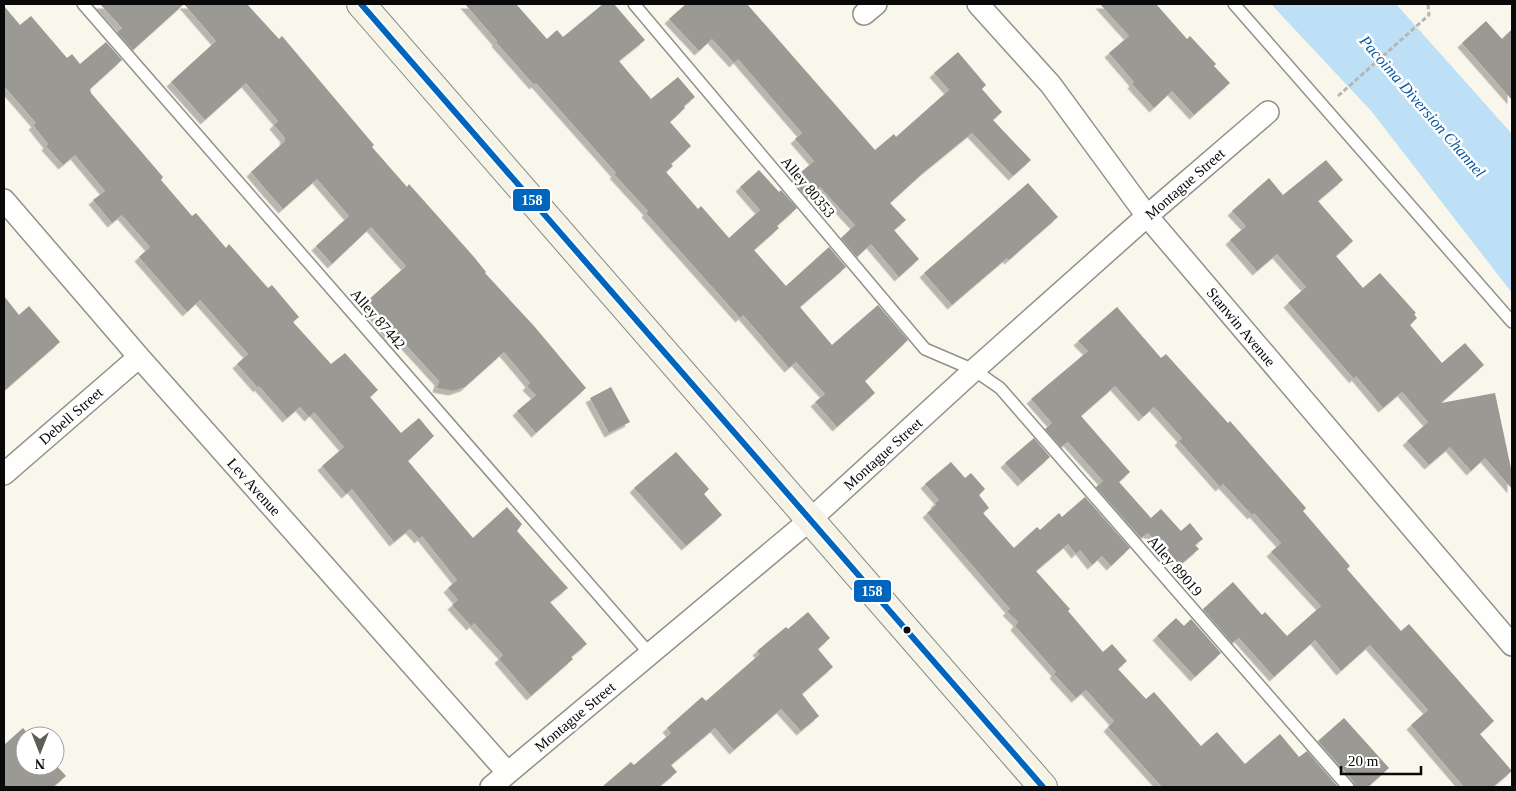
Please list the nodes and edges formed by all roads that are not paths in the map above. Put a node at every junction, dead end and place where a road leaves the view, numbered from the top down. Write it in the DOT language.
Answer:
graph roads {
  1 [pos="83,4"];
  2 [pos="361,4"];
  3 [pos="634,4"];
  4 [pos="978,4"];
  5 [pos="1234,4"];
  6 [pos="1268,112"];
  7 [pos="4,200"];
  8 [pos="1147,216"];
  9 [pos="1512,322"];
  10 [pos="139,358"];
  11 [pos="974,370"];
  12 [pos="4,474"];
  13 [pos="811,519"];
  14 [pos="1512,645"];
  15 [pos="650,654"];
  16 [pos="508,773"];
  17 [pos="491,787"];
  18 [pos="1043,787"];
  19 [pos="1348,787"];
  1 -- 15 [label="lane, Alley 87442"];
  2 -- 13 [label="main road"];
  3 -- 11 [label="lane, Alley 80353"];
  4 -- 8 [label="street, Stanwin Avenue"];
  5 -- 9 [label="lane"];
  6 -- 8 [label="street, Montague Street"];
  7 -- 10 [label="street, Lev Avenue"];
  8 -- 11 [label="street, Montague Street"];
  8 -- 14 [label="street, Stanwin Avenue"];
  10 -- 12 [label="street, Debell Street"];
  10 -- 16 [label="street, Lev Avenue"];
  11 -- 13 [label="street, Montague Street"];
  11 -- 19 [label="lane, Alley 89019"];
  13 -- 15 [label="street, Montague Street"];
  13 -- 18 [label="main road"];
  15 -- 16 [label="street, Montague Street"];
  16 -- 17 [label="street, Montague Street"];
}
